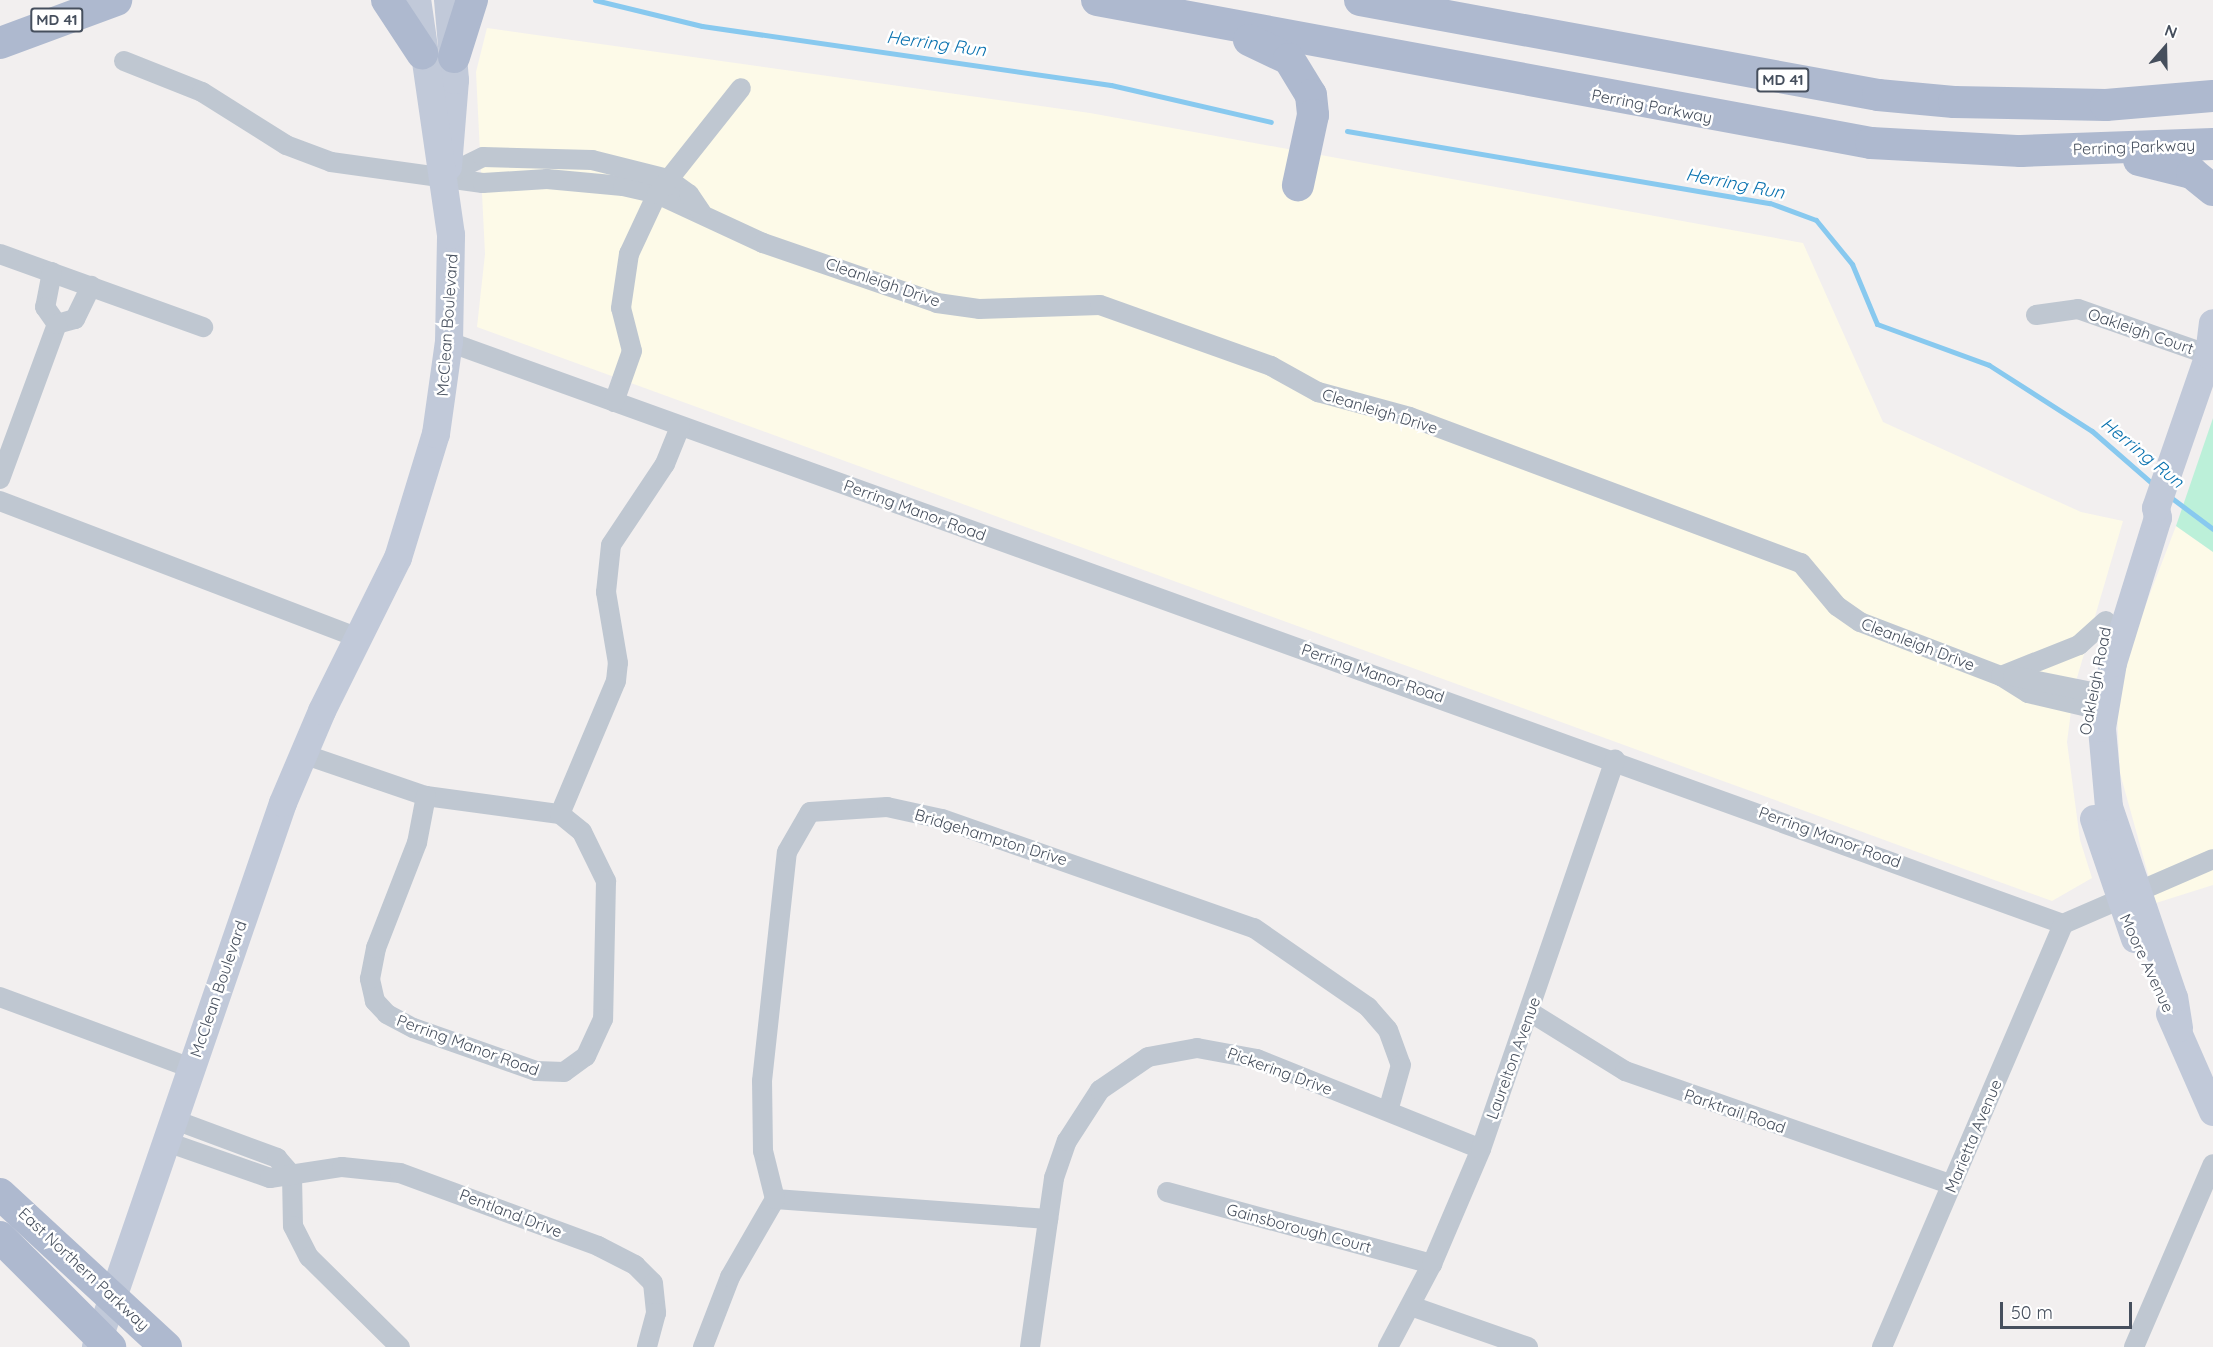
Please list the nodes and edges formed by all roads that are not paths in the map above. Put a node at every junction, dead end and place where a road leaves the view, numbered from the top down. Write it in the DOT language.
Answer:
graph roads {
  1 [pos="116,0"];
  2 [pos="387,0"];
  3 [pos="417,0"];
  4 [pos="448,0"];
  5 [pos="472,0"];
  6 [pos="1097,0"];
  7 [pos="1360,0"];
  8 [pos="1190,18"];
  9 [pos="0,43"];
  10 [pos="422,53"];
  11 [pos="454,57"];
  12 [pos="124,61"];
  13 [pos="2213,77"];
  14 [pos="741,88"];
  15 [pos="2213,96"];
  16 [pos="2106,105"];
  17 [pos="2213,144"];
  18 [pos="2021,151"];
  19 [pos="446,175"];
  20 [pos="1298,186"];
  21 [pos="663,187"];
  22 [pos="2213,190"];
  23 [pos="0,254"];
  24 [pos="52,272"];
  25 [pos="91,286"];
  26 [pos="2036,315"];
  27 [pos="2213,323"];
  28 [pos="57,324"];
  29 [pos="203,327"];
  30 [pos="449,342"];
  31 [pos="2211,352"];
  32 [pos="614,402"];
  33 [pos="680,427"];
  34 [pos="0,479"];
  35 [pos="0,501"];
  36 [pos="2156,507"];
  37 [pos="2106,621"];
  38 [pos="359,638"];
  39 [pos="2001,676"];
  40 [pos="2098,701"];
  41 [pos="303,753"];
  42 [pos="1615,759"];
  43 [pos="426,796"];
  44 [pos="560,814"];
  45 [pos="2213,859"];
  46 [pos="2127,894"];
  47 [pos="2063,924"];
  48 [pos="0,997"];
  49 [pos="1530,1012"];
  50 [pos="191,1068"];
  51 [pos="1388,1111"];
  52 [pos="2213,1112"];
  53 [pos="171,1131"];
  54 [pos="1481,1149"];
  55 [pos="2213,1164"];
  56 [pos="292,1175"];
  57 [pos="1952,1185"];
  58 [pos="1167,1192"];
  59 [pos="0,1194"];
  60 [pos="775,1199"];
  61 [pos="1048,1219"];
  62 [pos="0,1237"];
  63 [pos="1432,1264"];
  64 [pos="114,1295"];
  65 [pos="1411,1306"];
  66 [pos="102,1344"];
  67 [pos="166,1347"];
  68 [pos="399,1347"];
  69 [pos="647,1347"];
  70 [pos="703,1347"];
  71 [pos="1030,1347"];
  72 [pos="1388,1347"];
  73 [pos="1528,1347"];
  74 [pos="1882,1347"];
  75 [pos="2134,1347"];
  1 -- 9 [label="main road, MD 41"];
  2 -- 10 [label="main road"];
  3 -- 10 [label="street, McClean Boulevard"];
  4 -- 11 [label="street"];
  5 -- 11 [label="main road"];
  6 -- 8 [label="main road, Perring Parkway"];
  7 -- 16 [label="main road, MD 41"];
  8 -- 18 [label="main road, Perring Parkway"];
  8 -- 20 [label="main road"];
  10 -- 19 [label="street, McClean Boulevard"];
  11 -- 19 [label="street"];
  12 -- 19 [label="street, Cleanleigh Drive"];
  13 -- 16 [label="main road"];
  14 -- 21 [label="street"];
  15 -- 16 [label="main road, MD 41"];
  17 -- 18 [label="main road, Perring Parkway"];
  18 -- 22 [label="main road"];
  19 -- 21 [label="street, Cleanleigh Drive"];
  19 -- 30 [label="street, McClean Boulevard"];
  21 -- 32 [label="street"];
  21 -- 39 [label="street, Cleanleigh Drive"];
  23 -- 24 [label="street"];
  24 -- 25 [label="street"];
  24 -- 28 [label="street"];
  25 -- 28 [label="street"];
  25 -- 29 [label="street"];
  26 -- 31 [label="street, Oakleigh Court"];
  27 -- 31 [label="street, Oakleigh Road"];
  28 -- 34 [label="street"];
  30 -- 32 [label="street, Perring Manor Road"];
  30 -- 38 [label="street, McClean Boulevard"];
  31 -- 36 [label="street, Oakleigh Road"];
  32 -- 33 [label="street, Perring Manor Road"];
  33 -- 42 [label="street, Perring Manor Road"];
  33 -- 44 [label="street"];
  35 -- 38 [label="street"];
  36 -- 37 [label="street, Oakleigh Road"];
  36 -- 40 [label="street, Oakleigh Road"];
  37 -- 39 [label="street"];
  37 -- 40 [label="street, Oakleigh Road"];
  38 -- 41 [label="street, McClean Boulevard"];
  39 -- 40 [label="street, Cleanleigh Drive"];
  40 -- 46 [label="street, Oakleigh Road"];
  41 -- 43 [label="street"];
  41 -- 50 [label="street, McClean Boulevard"];
  42 -- 47 [label="street, Perring Manor Road"];
  42 -- 49 [label="street, Laurelton Avenue"];
  43 -- 44 [label="street"];
  43 -- 44 [label="street, Perring Manor Road"];
  45 -- 46 [label="street"];
  46 -- 47 [label="street"];
  46 -- 52 [label="street, Moore Avenue"];
  47 -- 57 [label="street, Marietta Avenue"];
  48 -- 50 [label="street"];
  49 -- 54 [label="street, Laurelton Avenue"];
  49 -- 57 [label="street, Parktrail Road"];
  50 -- 53 [label="street, McClean Boulevard"];
  51 -- 54 [label="street, Pickering Drive"];
  51 -- 60 [label="street, Bridgehampton Drive"];
  51 -- 61 [label="street, Pickering Drive"];
  53 -- 56 [label="street"];
  53 -- 64 [label="street, McClean Boulevard"];
  54 -- 63 [label="street, Laurelton Avenue"];
  55 -- 75 [label="street"];
  56 -- 68 [label="street"];
  56 -- 69 [label="street, Pentland Drive"];
  57 -- 74 [label="street, Marietta Avenue"];
  58 -- 63 [label="street, Gainsborough Court"];
  59 -- 64 [label="main road, East Northern Parkway"];
  60 -- 61 [label="street"];
  60 -- 70 [label="street"];
  61 -- 71 [label="street, Pickering Drive"];
  62 -- 66 [label="main road, East Northern Parkway"];
  63 -- 65 [label="street, Laurelton Avenue"];
  64 -- 66 [label="street, McClean Boulevard"];
  64 -- 67 [label="main road, East Northern Parkway"];
  65 -- 72 [label="street, Laurelton Avenue"];
  65 -- 73 [label="street"];
}
